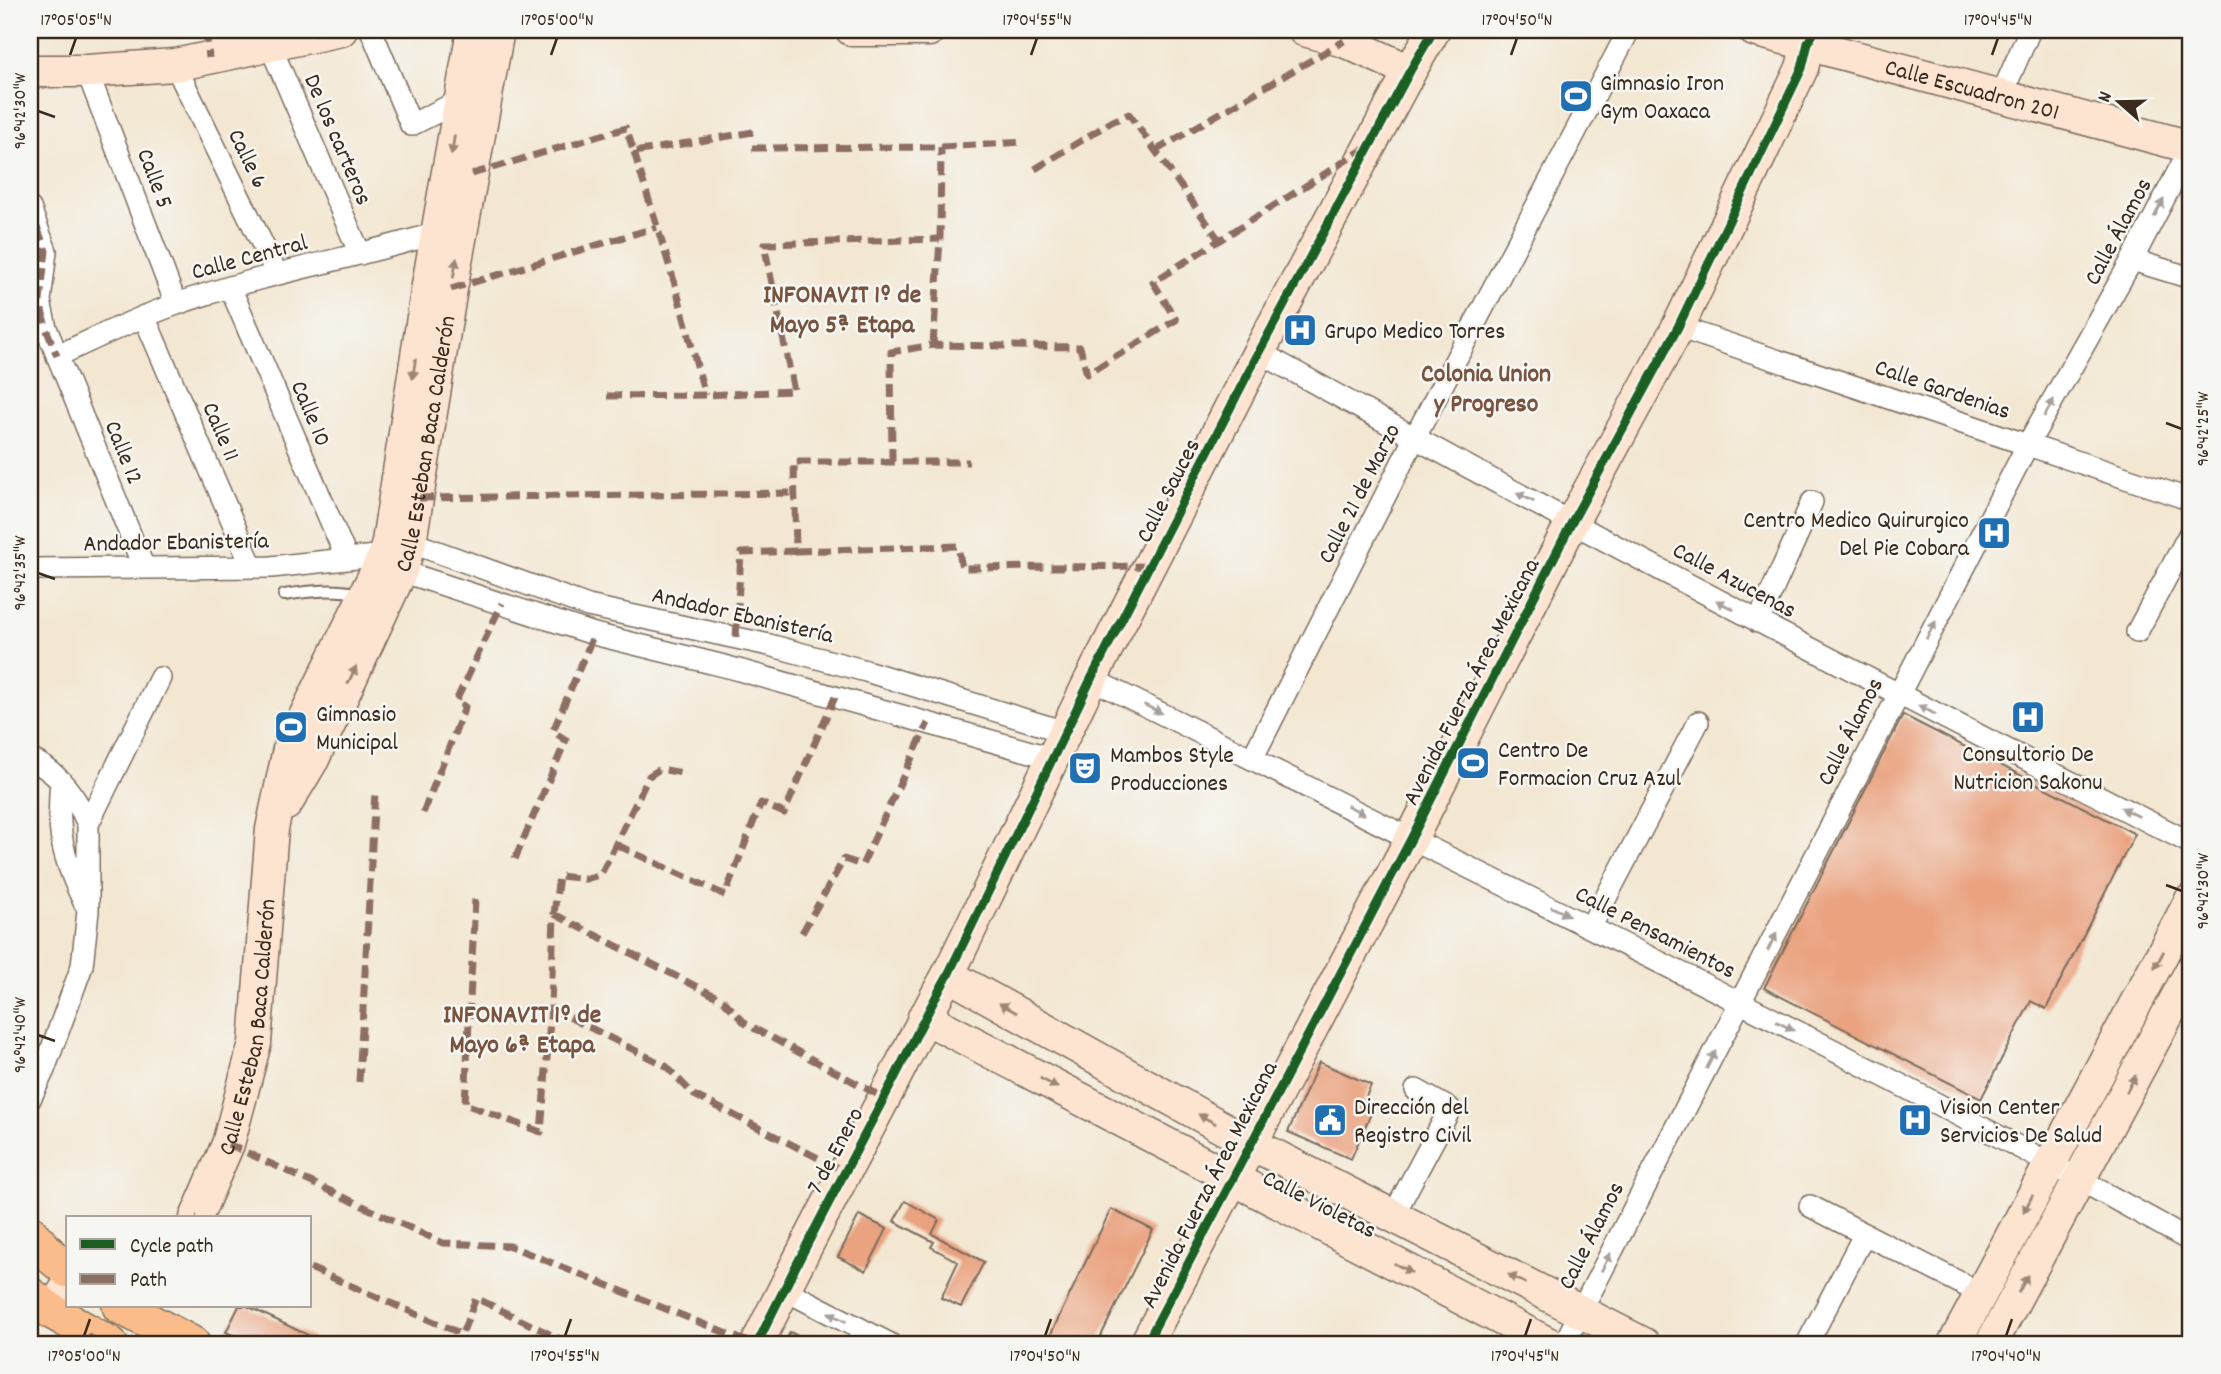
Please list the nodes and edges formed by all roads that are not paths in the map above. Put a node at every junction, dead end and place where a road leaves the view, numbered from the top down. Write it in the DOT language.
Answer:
graph roads {
  1 [pos="341,30"];
  2 [pos="371,30"];
  3 [pos="473,30"];
  4 [pos="498,30"];
  5 [pos="852,30"];
  6 [pos="929,30"];
  7 [pos="1304,30"];
  8 [pos="1434,30"];
  9 [pos="1629,30"];
  10 [pos="1754,30"];
  11 [pos="2030,30"];
  12 [pos="1818,44"];
  13 [pos="270,45"];
  14 [pos="175,65"];
  15 [pos="30,71"];
  16 [pos="87,71"];
  17 [pos="1410,71"];
  18 [pos="2001,96"];
  19 [pos="461,100"];
  20 [pos="2191,147"];
  21 [pos="30,208"];
  22 [pos="450,229"];
  23 [pos="38,254"];
  24 [pos="360,254"];
  25 [pos="2132,260"];
  26 [pos="277,274"];
  27 [pos="2191,278"];
  28 [pos="230,287"];
  29 [pos="176,304"];
  30 [pos="144,316"];
  31 [pos="1678,327"];
  32 [pos="1259,352"];
  33 [pos="57,356"];
  34 [pos="1414,439"];
  35 [pos="2028,444"];
  36 [pos="2191,500"];
  37 [pos="1812,502"];
  38 [pos="1572,522"];
  39 [pos="2191,531"];
  40 [pos="401,555"];
  41 [pos="347,559"];
  42 [pos="252,567"];
  43 [pos="144,568"];
  44 [pos="30,569"];
  45 [pos="284,595"];
  46 [pos="374,601"];
  47 [pos="1758,622"];
  48 [pos="2137,632"];
  49 [pos="160,678"];
  50 [pos="1091,679"];
  51 [pos="1897,695"];
  52 [pos="1698,722"];
  53 [pos="1059,745"];
  54 [pos="1253,757"];
  55 [pos="30,759"];
  56 [pos="61,781"];
  57 [pos="88,824"];
  58 [pos="1411,839"];
  59 [pos="2191,843"];
  60 [pos="2191,900"];
  61 [pos="88,911"];
  62 [pos="1591,926"];
  63 [pos="2191,971"];
  64 [pos="948,975"];
  65 [pos="1741,1003"];
  66 [pos="924,1017"];
  67 [pos="1416,1090"];
  68 [pos="30,1099"];
  69 [pos="1250,1143"];
  70 [pos="2049,1163"];
  71 [pos="2080,1179"];
  72 [pos="1233,1180"];
  73 [pos="1810,1206"];
  74 [pos="197,1216"];
  75 [pos="1394,1216"];
  76 [pos="30,1233"];
  77 [pos="1864,1235"];
  78 [pos="2191,1241"];
  79 [pos="66,1268"];
  80 [pos="783,1289"];
  81 [pos="1982,1294"];
  82 [pos="50,1298"];
  83 [pos="128,1308"];
  84 [pos="1580,1311"];
  85 [pos="155,1315"];
  86 [pos="96,1341"];
  87 [pos="192,1344"];
  88 [pos="757,1344"];
  89 [pos="890,1344"];
  90 [pos="1146,1344"];
  91 [pos="1549,1344"];
  92 [pos="1564,1344"];
  93 [pos="1644,1344"];
  94 [pos="1807,1344"];
  95 [pos="1954,1344"];
  96 [pos="1991,1344"];
  1 -- 13 [label="street"];
  2 -- 19 [label="street"];
  3 -- 19 [label="street, Calle Esteban Baca Calderón"];
  4 -- 22 [label="street, Calle Esteban Baca Calderón"];
  5 -- 6 [label="street"];
  7 -- 17 [label="street"];
  8 -- 17 [label="street, Calle Sauces"];
  9 -- 34 [label="street, Calle 21 de Marzo"];
  10 -- 12 [label="street, Calle Escuadron 201"];
  11 -- 18 [label="street"];
  12 -- 18 [label="street, Calle Escuadron 201"];
  12 -- 31 [label="street, Avenida Fuerza Área Mexicana"];
  13 -- 14 [label="street"];
  13 -- 24 [label="street, De los carteros"];
  14 -- 16 [label="street"];
  14 -- 26 [label="street, Calle 6"];
  15 -- 16 [label="street"];
  16 -- 29 [label="street, Calle 5"];
  17 -- 32 [label="street, Calle Sauces"];
  18 -- 20 [label="street, Calle Escuadron 201"];
  19 -- 22 [label="street, Calle Esteban Baca Calderón, one-way"];
  25 -- 20 [label="street, Calle Álamos, one-way"];
  21 -- 23 [label="street"];
  22 -- 24 [label="street, Calle Central"];
  22 -- 40 [label="street, Calle Esteban Baca Calderón"];
  23 -- 33 [label="street, Calle 12"];
  24 -- 26 [label="street, Calle Central"];
  25 -- 27 [label="street"];
  35 -- 25 [label="street, Calle Álamos, one-way"];
  26 -- 28 [label="street, Calle Central"];
  28 -- 29 [label="street, Calle Central"];
  28 -- 41 [label="street, Calle 10"];
  29 -- 30 [label="street, Calle Central"];
  30 -- 33 [label="street, Calle Central"];
  30 -- 42 [label="street, Calle 11"];
  31 -- 35 [label="street, Calle Gardenias"];
  31 -- 38 [label="street, Avenida Fuerza Área Mexicana"];
  32 -- 34 [label="street, Calle Azucenas"];
  32 -- 50 [label="street, Calle Sauces"];
  33 -- 43 [label="street, Calle 12"];
  38 -- 34 [label="street, Calle Azucenas, one-way"];
  34 -- 54 [label="street, Calle 21 de Marzo"];
  35 -- 36 [label="street, Calle Gardenias"];
  51 -- 35 [label="street, Calle Álamos, one-way"];
  37 -- 47 [label="street"];
  47 -- 38 [label="street, Calle Azucenas, one-way"];
  38 -- 58 [label="street, Avenida Fuerza Área Mexicana"];
  39 -- 48 [label="street"];
  40 -- 41 [label="street, Andador Ebanistería"];
  40 -- 46 [label="street, Calle Esteban Baca Calderón"];
  40 -- 53 [label="street, Andador Ebanistería"];
  40 -- 53 [label="street, Andador Ebanistería"];
  41 -- 42 [label="street, Andador Ebanistería"];
  42 -- 43 [label="street, Andador Ebanistería"];
  43 -- 44 [label="street, Andador Ebanistería"];
  45 -- 46 [label="lane"];
  46 -- 74 [label="street, Calle Esteban Baca Calderón"];
  47 -- 51 [label="street, Calle Azucenas"];
  49 -- 57 [label="street"];
  50 -- 53 [label="street, Calle Sauces"];
  50 -- 54 [label="street, Calle Pensamientos, one-way"];
  59 -- 51 [label="street, Calle Azucenas, one-way"];
  65 -- 51 [label="street, Calle Álamos, one-way"];
  52 -- 62 [label="street"];
  53 -- 64 [label="street, Calle Sauces"];
  54 -- 58 [label="street, Calle Pensamientos, one-way"];
  55 -- 56 [label="street"];
  56 -- 57 [label="street"];
  56 -- 61 [label="street"];
  57 -- 61 [label="street"];
  58 -- 62 [label="street, Calle Pensamientos, one-way"];
  58 -- 69 [label="street, Avenida Fuerza Área Mexicana"];
  60 -- 70 [label="street, one-way"];
  61 -- 68 [label="street"];
  62 -- 65 [label="street, Calle Pensamientos"];
  71 -- 63 [label="street, one-way"];
  64 -- 66 [label="street, 7 de Enero"];
  69 -- 64 [label="street, Calle Violetas, one-way"];
  65 -- 70 [label="street, Calle Pensamientos, one-way"];
  84 -- 65 [label="street, Calle Álamos, one-way"];
  66 -- 72 [label="street, Calle Violetas, one-way"];
  66 -- 80 [label="street, 7 de Enero"];
  67 -- 75 [label="street"];
  69 -- 72 [label="street, Avenida Fuerza Área Mexicana"];
  69 -- 75 [label="street, Calle Violetas"];
  70 -- 71 [label="street, Calle Pensamientos"];
  70 -- 81 [label="street, one-way"];
  71 -- 78 [label="street, Calle Pensamientos"];
  96 -- 71 [label="street, one-way"];
  72 -- 90 [label="street, Avenida Fuerza Área Mexicana"];
  72 -- 91 [label="street, Calle Violetas, one-way"];
  73 -- 77 [label="street"];
  84 -- 75 [label="street, Calle Violetas, one-way"];
  76 -- 79 [label="main road"];
  77 -- 81 [label="street"];
  77 -- 94 [label="street"];
  80 -- 88 [label="street, 7 de Enero"];
  89 -- 80 [label="street, one-way"];
  81 -- 95 [label="street"];
  82 -- 86 [label="main road"];
  83 -- 85 [label="main road"];
  84 -- 92 [label="street, Calle Álamos"];
  84 -- 93 [label="street, Calle Violetas"];
  85 -- 87 [label="main road"];
}
